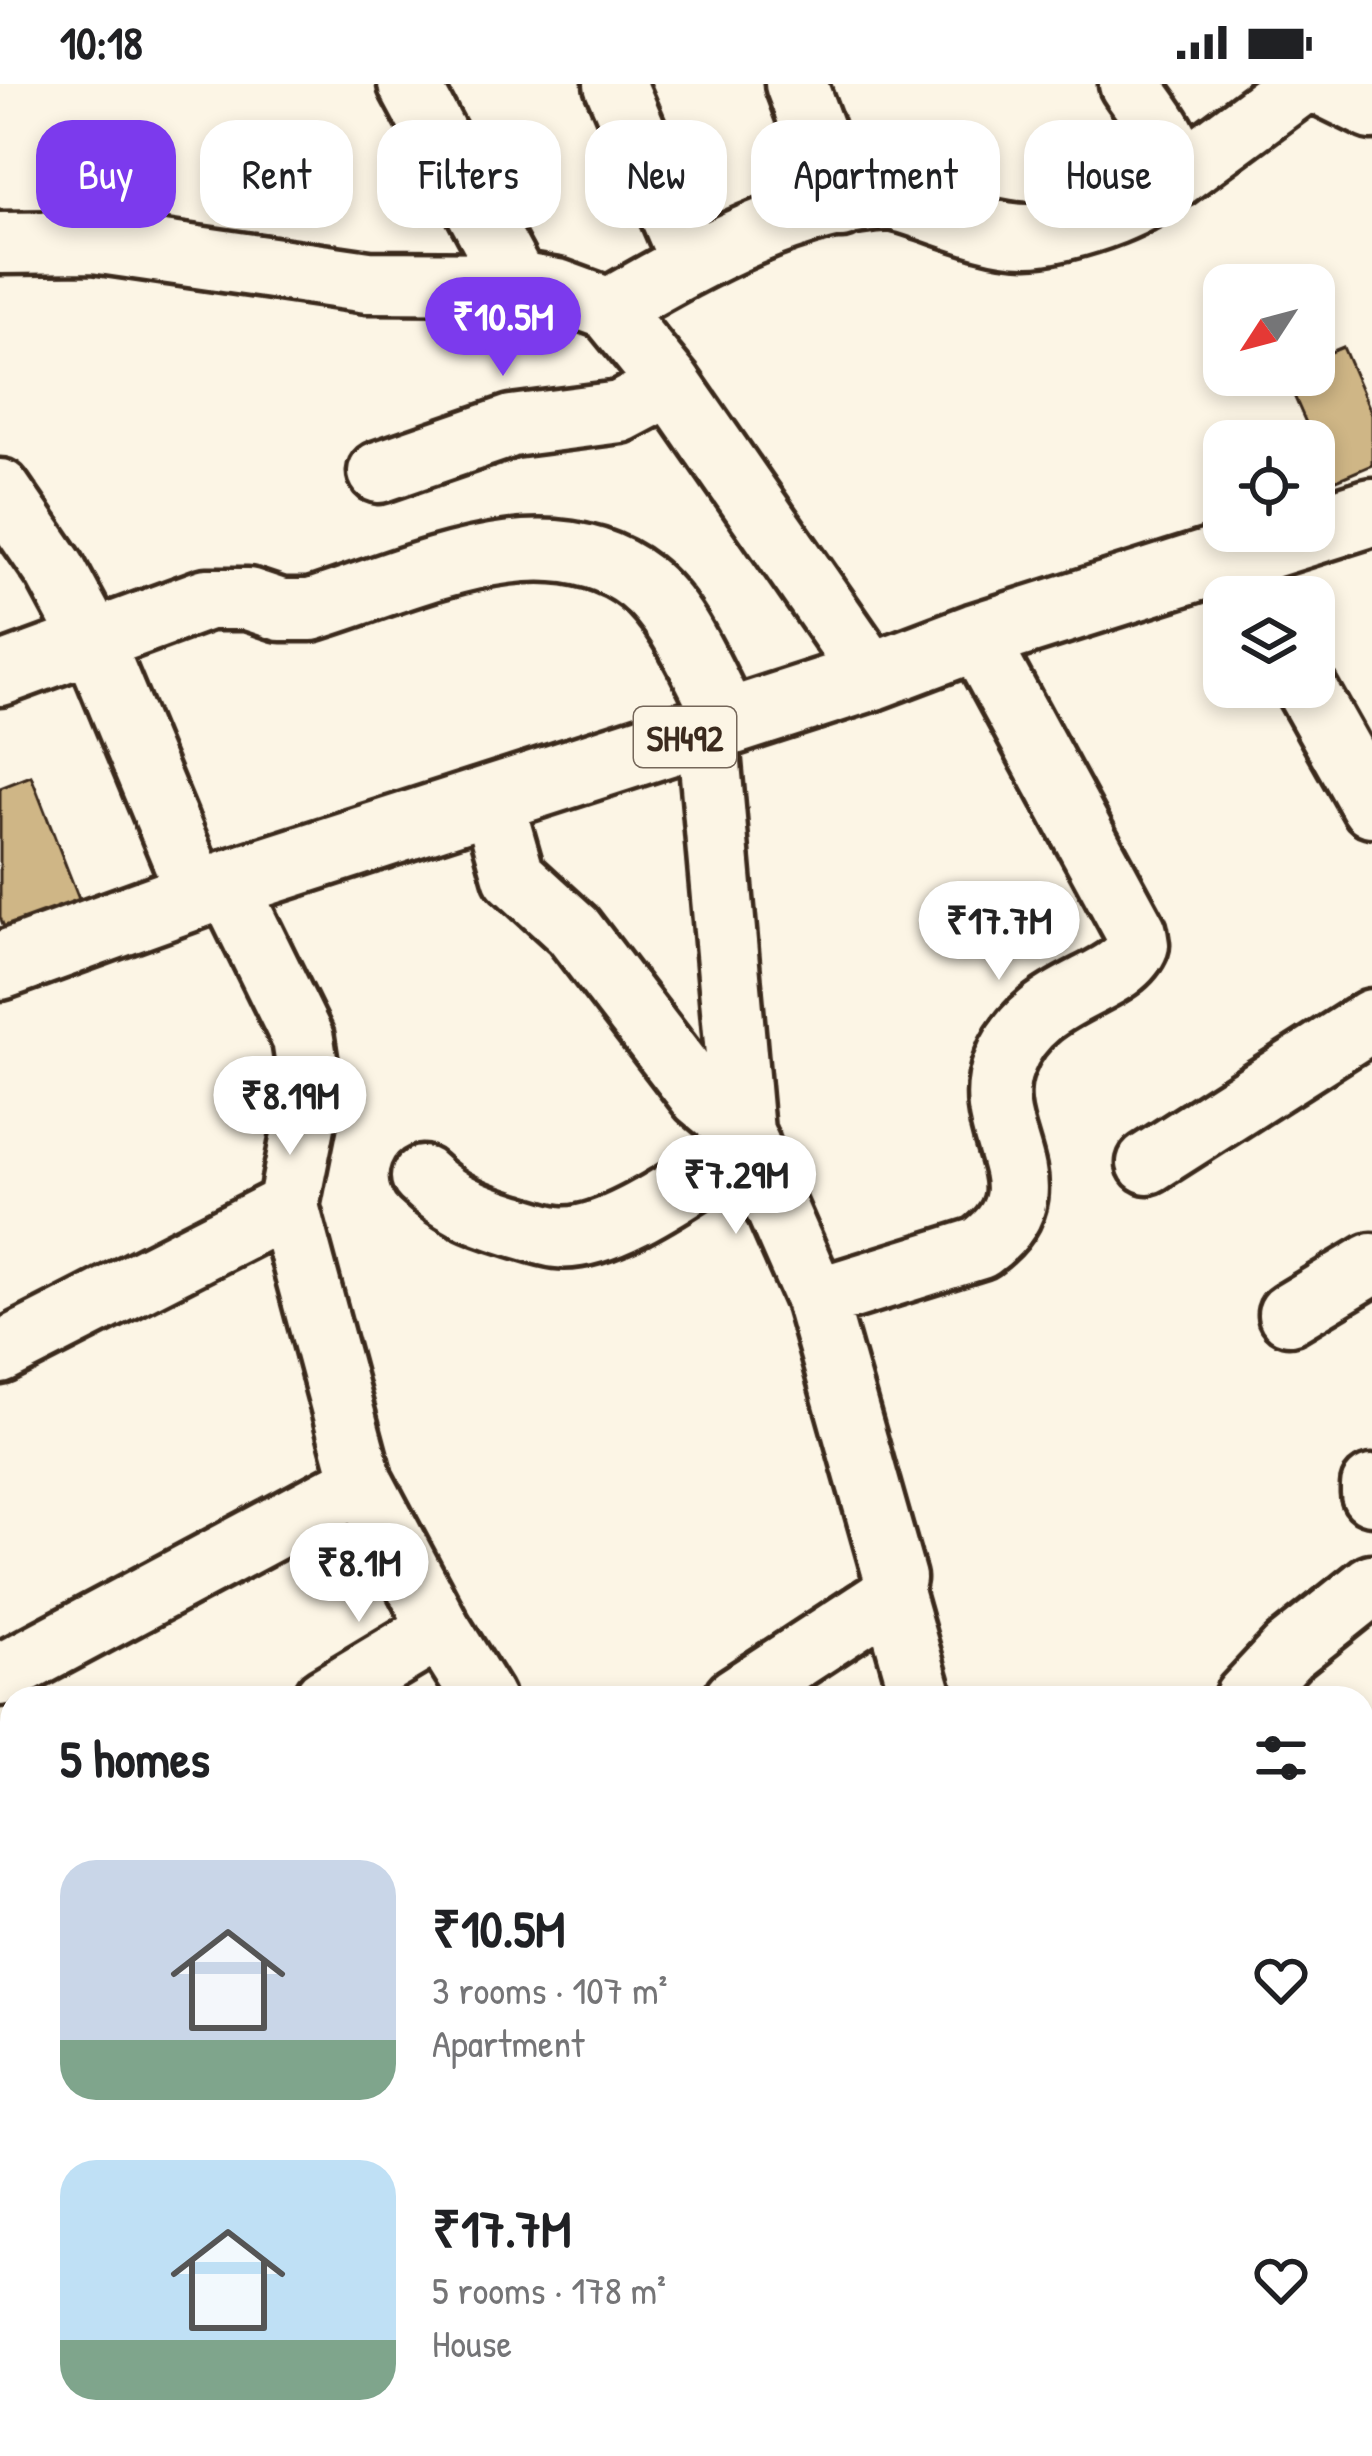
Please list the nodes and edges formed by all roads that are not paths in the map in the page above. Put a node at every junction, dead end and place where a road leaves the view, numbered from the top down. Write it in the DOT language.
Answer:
graph roads {
  1 [pos="409,84"];
  2 [pos="615,84"];
  3 [pos="796,84"];
  4 [pos="1130,84"];
  5 [pos="1301,84"];
  6 [pos="1321,84"];
  7 [pos="1372,109"];
  8 [pos="809,120"];
  9 [pos="1152,120"];
  10 [pos="1194,163"];
  11 [pos="775,228"];
  12 [pos="1000,228"];
  13 [pos="1057,228"];
  14 [pos="0,243"];
  15 [pos="691,262"];
  16 [pos="517,283"];
  17 [pos="609,309"];
  18 [pos="671,385"];
  19 [pos="379,472"];
  20 [pos="0,490"];
  21 [pos="1372,512"];
  22 [pos="1247,576"];
  23 [pos="1203,587"];
  24 [pos="976,637"];
  25 [pos="92,639"];
  26 [pos="0,675"];
  27 [pos="873,676"];
  28 [pos="1317,708"];
  29 [pos="718,727"];
  30 [pos="492,800"];
  31 [pos="1372,806"];
  32 [pos="213,890"];
  33 [pos="0,966"];
  34 [pos="1372,1020"];
  35 [pos="746,1138"];
  36 [pos="1148,1163"];
  37 [pos="422,1177"];
  38 [pos="288,1206"];
  39 [pos="1372,1264"];
  40 [pos="816,1299"];
  41 [pos="1289,1314"];
  42 [pos="0,1352"];
  43 [pos="362,1482"];
  44 [pos="1372,1585"];
  45 [pos="892,1592"];
  46 [pos="440,1629"];
  47 [pos="0,1675"];
  48 [pos="345,1686"];
  49 [pos="476,1686"];
  50 [pos="753,1686"];
  51 [pos="919,1686"];
  52 [pos="1256,1686"];
  1 -- 16 [label="street"];
  2 -- 15 [label="street"];
  3 -- 8 [label="street"];
  4 -- 9 [label="street"];
  5 -- 10 [label="street"];
  6 -- 7 [label="street"];
  11 -- 15 [label="street"];
  12 -- 13 [label="street"];
  14 -- 16 [label="street"];
  15 -- 17 [label="street"];
  16 -- 17 [label="street"];
  17 -- 18 [label="street"];
  18 -- 19 [label="street"];
  18 -- 27 [label="street"];
  20 -- 25 [label="street"];
  21 -- 22 [label="main road, SH492"];
  23 -- 24 [label="main road, SH492"];
  24 -- 27 [label="main road, SH492"];
  24 -- 40 [label="street"];
  25 -- 26 [label="street"];
  25 -- 29 [label="street"];
  25 -- 32 [label="street"];
  27 -- 29 [label="main road, SH492"];
  28 -- 31 [label="street"];
  29 -- 30 [label="main road, SH492"];
  29 -- 35 [label="street"];
  30 -- 32 [label="main road, SH492"];
  30 -- 35 [label="street"];
  32 -- 33 [label="main road, SH492"];
  32 -- 38 [label="street"];
  34 -- 36 [label="street"];
  35 -- 37 [label="street"];
  35 -- 40 [label="street"];
  38 -- 42 [label="street"];
  38 -- 43 [label="street"];
  39 -- 41 [label="street"];
  40 -- 45 [label="street"];
  43 -- 46 [label="street"];
  43 -- 47 [label="street"];
  44 -- 52 [label="street"];
  45 -- 50 [label="street"];
  45 -- 51 [label="street"];
  46 -- 48 [label="street"];
  46 -- 49 [label="street"];
}
